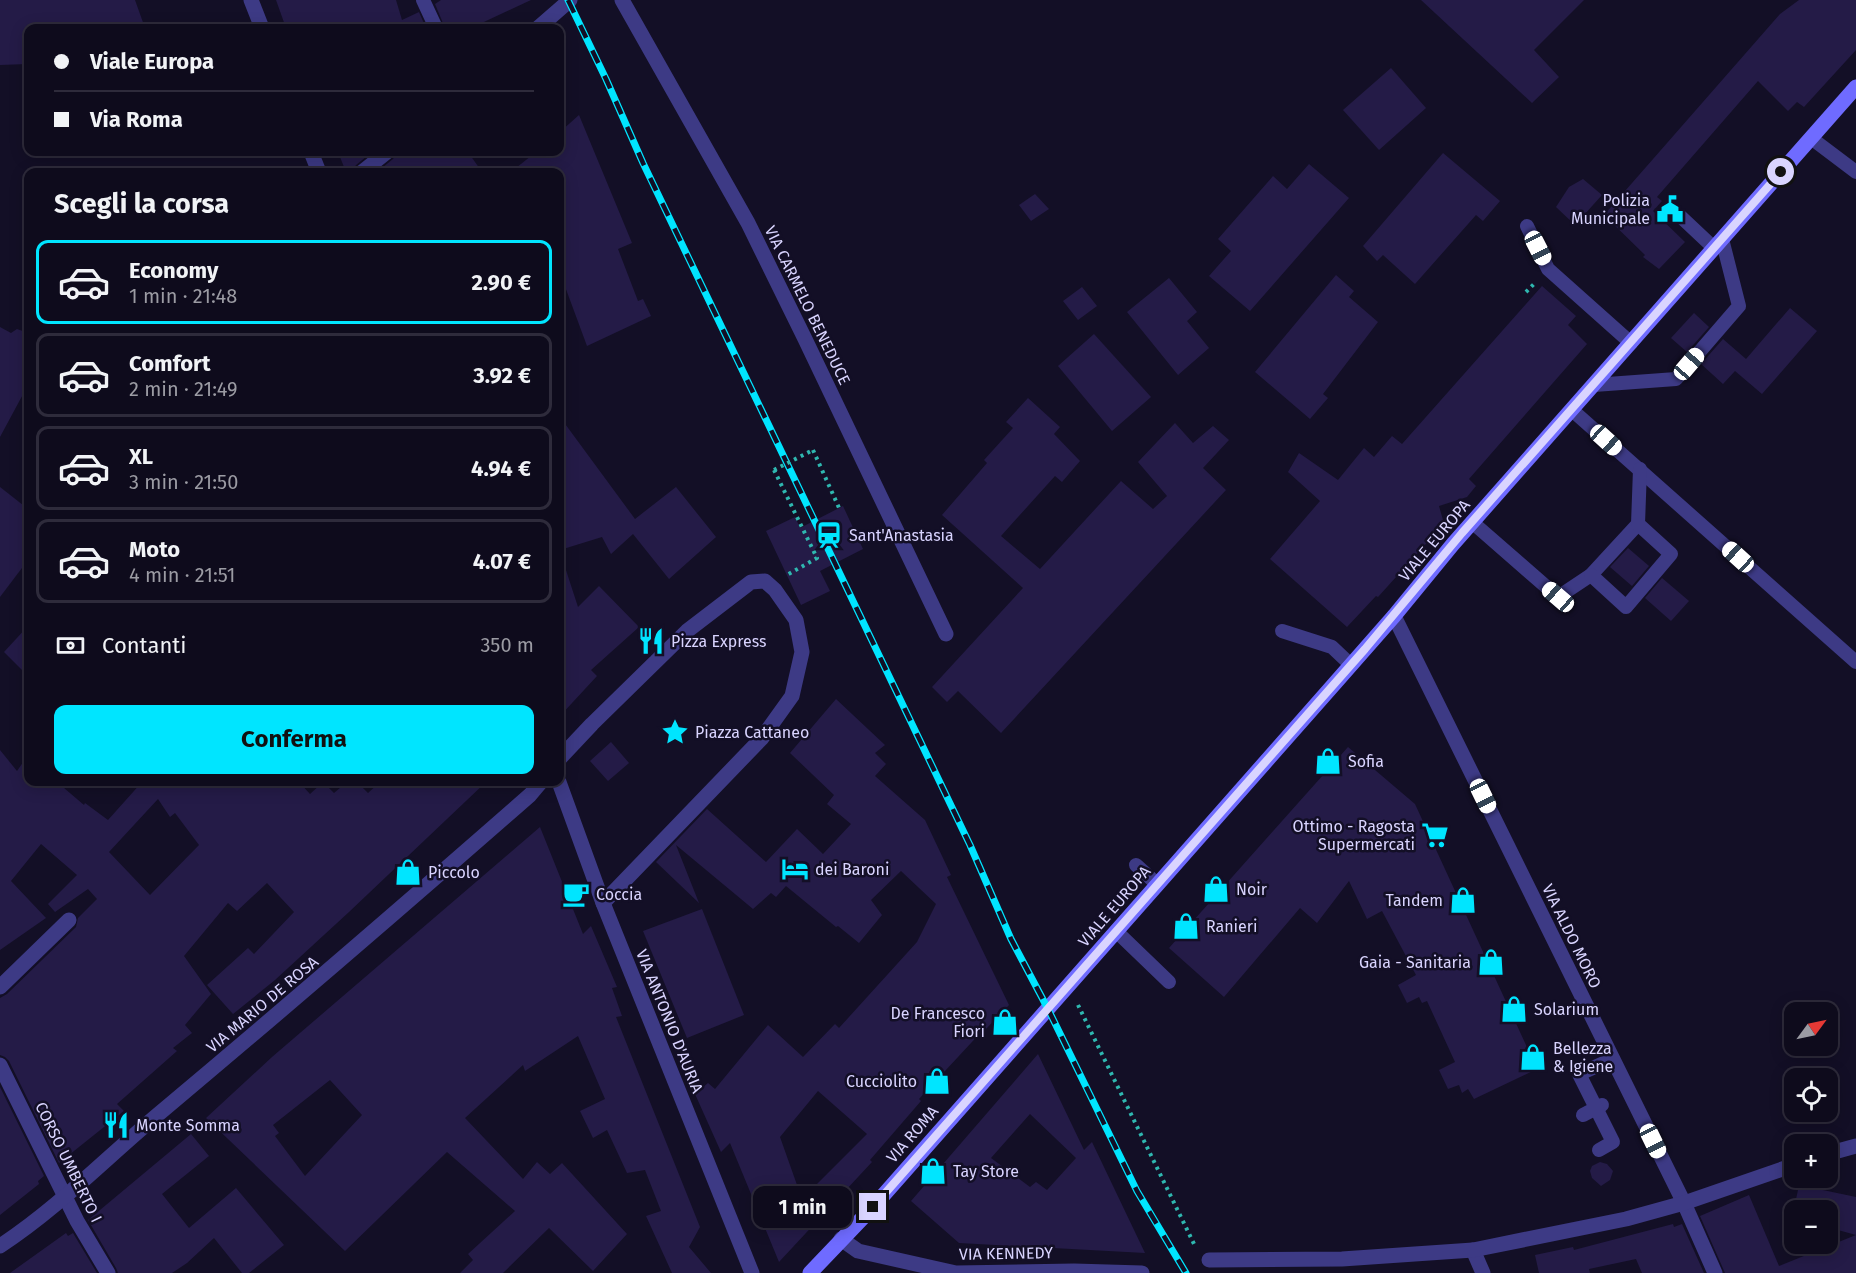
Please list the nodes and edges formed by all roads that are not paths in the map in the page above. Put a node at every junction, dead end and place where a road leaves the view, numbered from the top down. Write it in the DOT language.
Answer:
graph roads {
  1 [pos="251,0"];
  2 [pos="423,0"];
  3 [pos="570,0"];
  4 [pos="622,0"];
  5 [pos="260,24"];
  6 [pos="434,24"];
  7 [pos="543,24"];
  8 [pos="1856,87"];
  9 [pos="1811,138"];
  10 [pos="382,156"];
  11 [pos="367,168"];
  12 [pos="1856,172"];
  13 [pos="1680,216"];
  14 [pos="1527,226"];
  15 [pos="1718,243"];
  16 [pos="1631,343"];
  17 [pos="1594,385"];
  18 [pos="1572,410"];
  19 [pos="1640,469"];
  20 [pos="1472,522"];
  21 [pos="1638,524"];
  22 [pos="1591,575"];
  23 [pos="1394,616"];
  24 [pos="1282,631"];
  25 [pos="946,634"];
  26 [pos="1856,662"];
  27 [pos="1351,665"];
  28 [pos="564,754"];
  29 [pos="538,786"];
  30 [pos="560,786"];
  31 [pos="1136,865"];
  32 [pos="1157,884"];
  33 [pos="603,903"];
  34 [pos="69,920"];
  35 [pos="1116,931"];
  36 [pos="1169,982"];
  37 [pos="0,987"];
  38 [pos="1039,1017"];
  39 [pos="1613,1059"];
  40 [pos="0,1065"];
  41 [pos="1600,1106"];
  42 [pos="1583,1115"];
  43 [pos="1856,1146"];
  44 [pos="1599,1150"];
  45 [pos="1838,1151"];
  46 [pos="1784,1169"];
  47 [pos="66,1196"];
  48 [pos="1684,1203"];
  49 [pos="841,1239"];
  50 [pos="0,1246"];
  51 [pos="1473,1250"];
  52 [pos="1342,1259"];
  53 [pos="1209,1260"];
  54 [pos="1075,1272"];
  55 [pos="108,1273"];
  56 [pos="752,1273"];
  57 [pos="810,1273"];
  58 [pos="1142,1273"];
  59 [pos="1350,1273"];
  60 [pos="1483,1273"];
  61 [pos="1715,1273"];
  1 -- 5 [label="street"];
  2 -- 6 [label="lane"];
  3 -- 7 [label="street"];
  4 -- 25 [label="street, VIA CARMELO BENEDUCE"];
  8 -- 9 [label="street, VIALE EUROPA"];
  9 -- 12 [label="lane"];
  9 -- 15 [label="street, VIALE EUROPA"];
  10 -- 11 [label="street"];
  13 -- 15 [label="lane"];
  14 -- 16 [label="lane"];
  15 -- 16 [label="street, VIALE EUROPA"];
  15 -- 17 [label="lane"];
  16 -- 17 [label="street, VIALE EUROPA"];
  17 -- 18 [label="street, VIALE EUROPA"];
  18 -- 19 [label="lane"];
  18 -- 20 [label="street, VIALE EUROPA"];
  19 -- 21 [label="lane"];
  19 -- 26 [label="lane"];
  20 -- 22 [label="lane"];
  20 -- 23 [label="street, VIALE EUROPA"];
  21 -- 22 [label="lane"];
  21 -- 22 [label="lane"];
  23 -- 27 [label="street, VIALE EUROPA"];
  23 -- 39 [label="street, VIA ALDO MORO"];
  24 -- 27 [label="lane"];
  27 -- 32 [label="street, VIALE EUROPA"];
  28 -- 33 [label="street"];
  29 -- 47 [label="street, VIA MARIO DE ROSA"];
  30 -- 33 [label="street, VIA ANTONIO D'AURIA"];
  31 -- 32 [label="lane"];
  32 -- 35 [label="street, VIALE EUROPA"];
  33 -- 56 [label="street, VIA ANTONIO D'AURIA"];
  34 -- 37 [label="street"];
  35 -- 36 [label="lane"];
  35 -- 38 [label="street, VIALE EUROPA"];
  38 -- 49 [label="street, VIA ROMA"];
  39 -- 41 [label="lane"];
  39 -- 48 [label="street, VIA ALDO MORO"];
  40 -- 47 [label="street, CORSO UMBERTO I"];
  41 -- 42 [label="lane"];
  41 -- 44 [label="lane"];
  43 -- 45 [label="street"];
  46 -- 48 [label="street"];
  47 -- 50 [label="street, VIA MARIO DE ROSA"];
  47 -- 55 [label="street, CORSO UMBERTO I"];
  48 -- 51 [label="street"];
  48 -- 61 [label="street, VIA ALDO MORO"];
  49 -- 54 [label="street, VIA KENNEDY"];
  49 -- 57 [label="street, VIA ROMA"];
  51 -- 52 [label="street"];
  51 -- 60 [label="street"];
  52 -- 53 [label="street"];
  52 -- 59 [label="street"];
  54 -- 58 [label="street, VIA KENNEDY"];
}
